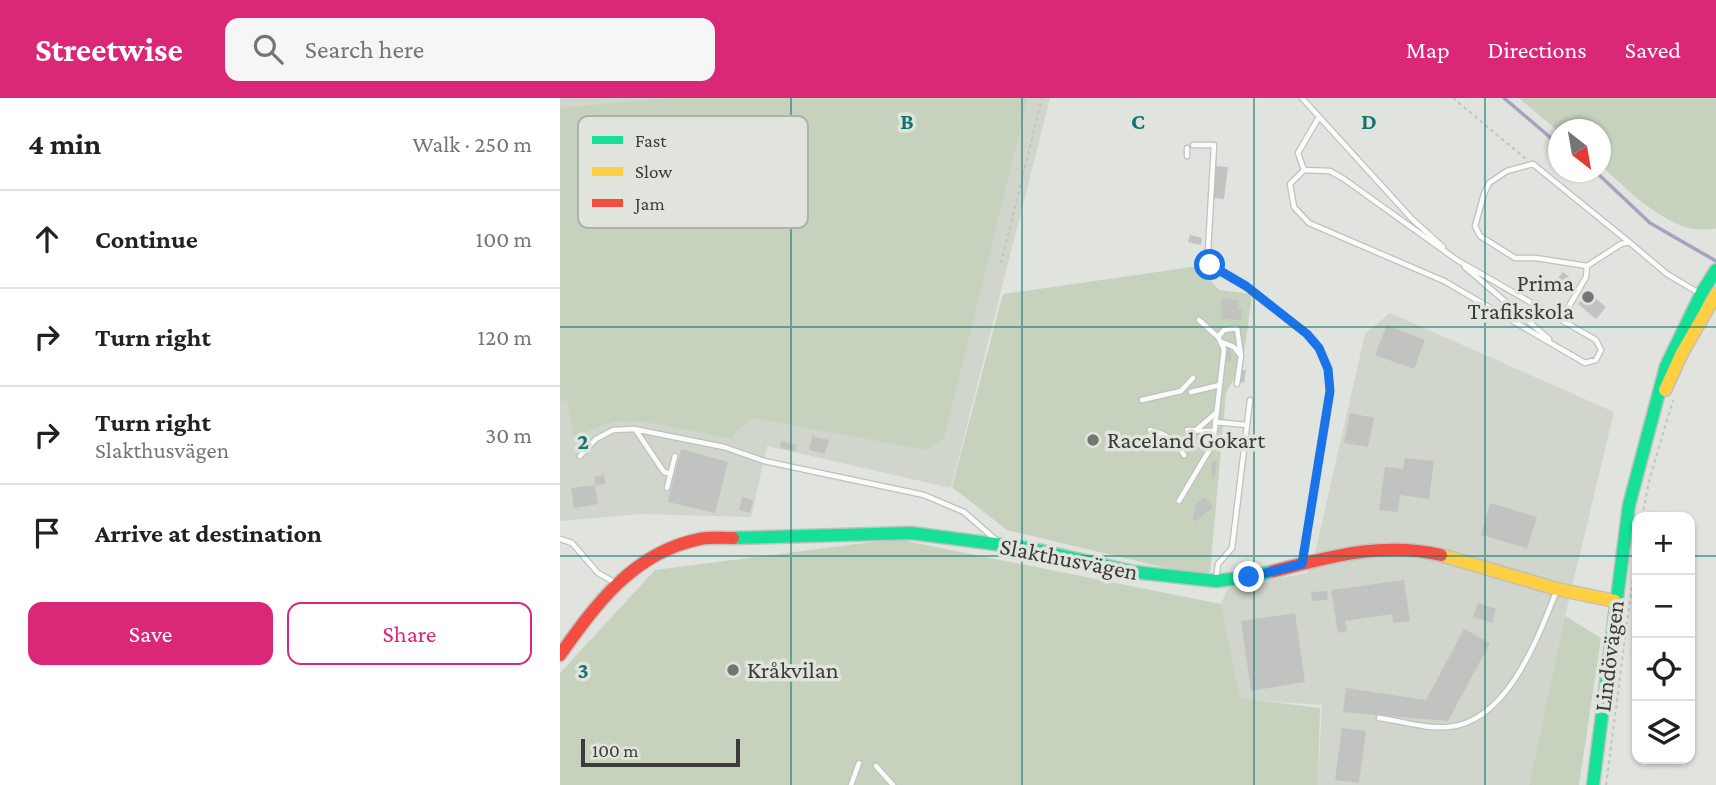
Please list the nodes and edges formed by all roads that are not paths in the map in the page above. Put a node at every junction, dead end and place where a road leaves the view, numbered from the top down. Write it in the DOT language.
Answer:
graph roads {
  1 [pos="1302,98"];
  2 [pos="1319,117"];
  3 [pos="1193,145"];
  4 [pos="1187,148"];
  5 [pos="1187,156"];
  6 [pos="1304,170"];
  7 [pos="1629,242"];
  8 [pos="1457,260"];
  9 [pos="1587,266"];
  10 [pos="1716,270"];
  11 [pos="1710,296"];
  12 [pos="1562,318"];
  13 [pos="1199,320"];
  14 [pos="1220,340"];
  15 [pos="1557,347"];
  16 [pos="1241,356"];
  17 [pos="1193,378"];
  18 [pos="1237,384"];
  19 [pos="1220,385"];
  20 [pos="1191,392"];
  21 [pos="1142,400"];
  22 [pos="1250,400"];
  23 [pos="1217,412"];
  24 [pos="1215,422"];
  25 [pos="1247,425"];
  26 [pos="634,429"];
  27 [pos="1150,430"];
  28 [pos="1187,430"];
  29 [pos="1195,431"];
  30 [pos="1214,431"];
  31 [pos="1185,445"];
  32 [pos="1184,455"];
  33 [pos="580,456"];
  34 [pos="675,456"];
  35 [pos="671,474"];
  36 [pos="667,488"];
  37 [pos="1179,501"];
  38 [pos="560,540"];
  39 [pos="1002,545"];
  40 [pos="1302,564"];
  41 [pos="1216,581"];
  42 [pos="615,583"];
  43 [pos="1557,589"];
  44 [pos="1615,601"];
  45 [pos="560,655"];
  46 [pos="1379,718"];
  47 [pos="859,763"];
  48 [pos="876,766"];
  49 [pos="851,785"];
  50 [pos="893,785"];
  51 [pos="1593,785"];
  1 -- 2 [label="lane"];
  2 -- 6 [label="lane"];
  2 -- 8 [label="lane"];
  3 -- 40 [label="lane"];
  4 -- 5 [label="lane"];
  6 -- 8 [label="lane"];
  6 -- 15 [label="lane"];
  7 -- 9 [label="lane"];
  7 -- 9 [label="lane"];
  7 -- 11 [label="lane"];
  8 -- 12 [label="lane"];
  8 -- 15 [label="lane"];
  9 -- 12 [label="lane"];
  10 -- 11 [label="street, Lindövägen"];
  11 -- 44 [label="street, Lindövägen"];
  12 -- 15 [label="lane"];
  13 -- 14 [label="lane"];
  14 -- 16 [label="lane"];
  14 -- 16 [label="lane"];
  14 -- 19 [label="lane"];
  16 -- 18 [label="lane"];
  17 -- 21 [label="lane"];
  19 -- 20 [label="lane"];
  19 -- 23 [label="lane"];
  22 -- 25 [label="lane"];
  23 -- 24 [label="lane"];
  23 -- 29 [label="lane"];
  24 -- 25 [label="lane"];
  24 -- 30 [label="lane"];
  25 -- 41 [label="lane"];
  26 -- 33 [label="lane"];
  26 -- 35 [label="lane"];
  26 -- 39 [label="lane"];
  27 -- 32 [label="lane"];
  28 -- 29 [label="lane"];
  29 -- 30 [label="lane"];
  29 -- 31 [label="lane"];
  30 -- 37 [label="lane"];
  34 -- 35 [label="lane"];
  35 -- 36 [label="lane"];
  38 -- 42 [label="lane"];
  39 -- 41 [label="street, Slakthusvägen"];
  39 -- 42 [label="street, Slakthusvägen"];
  40 -- 41 [label="street, Slakthusvägen"];
  40 -- 43 [label="street, Slakthusvägen"];
  42 -- 45 [label="street, Slakthusvägen"];
  43 -- 44 [label="street, Slakthusvägen"];
  43 -- 46 [label="lane"];
  44 -- 51 [label="street, Lindövägen"];
  47 -- 49 [label="lane"];
  48 -- 50 [label="lane"];
}
